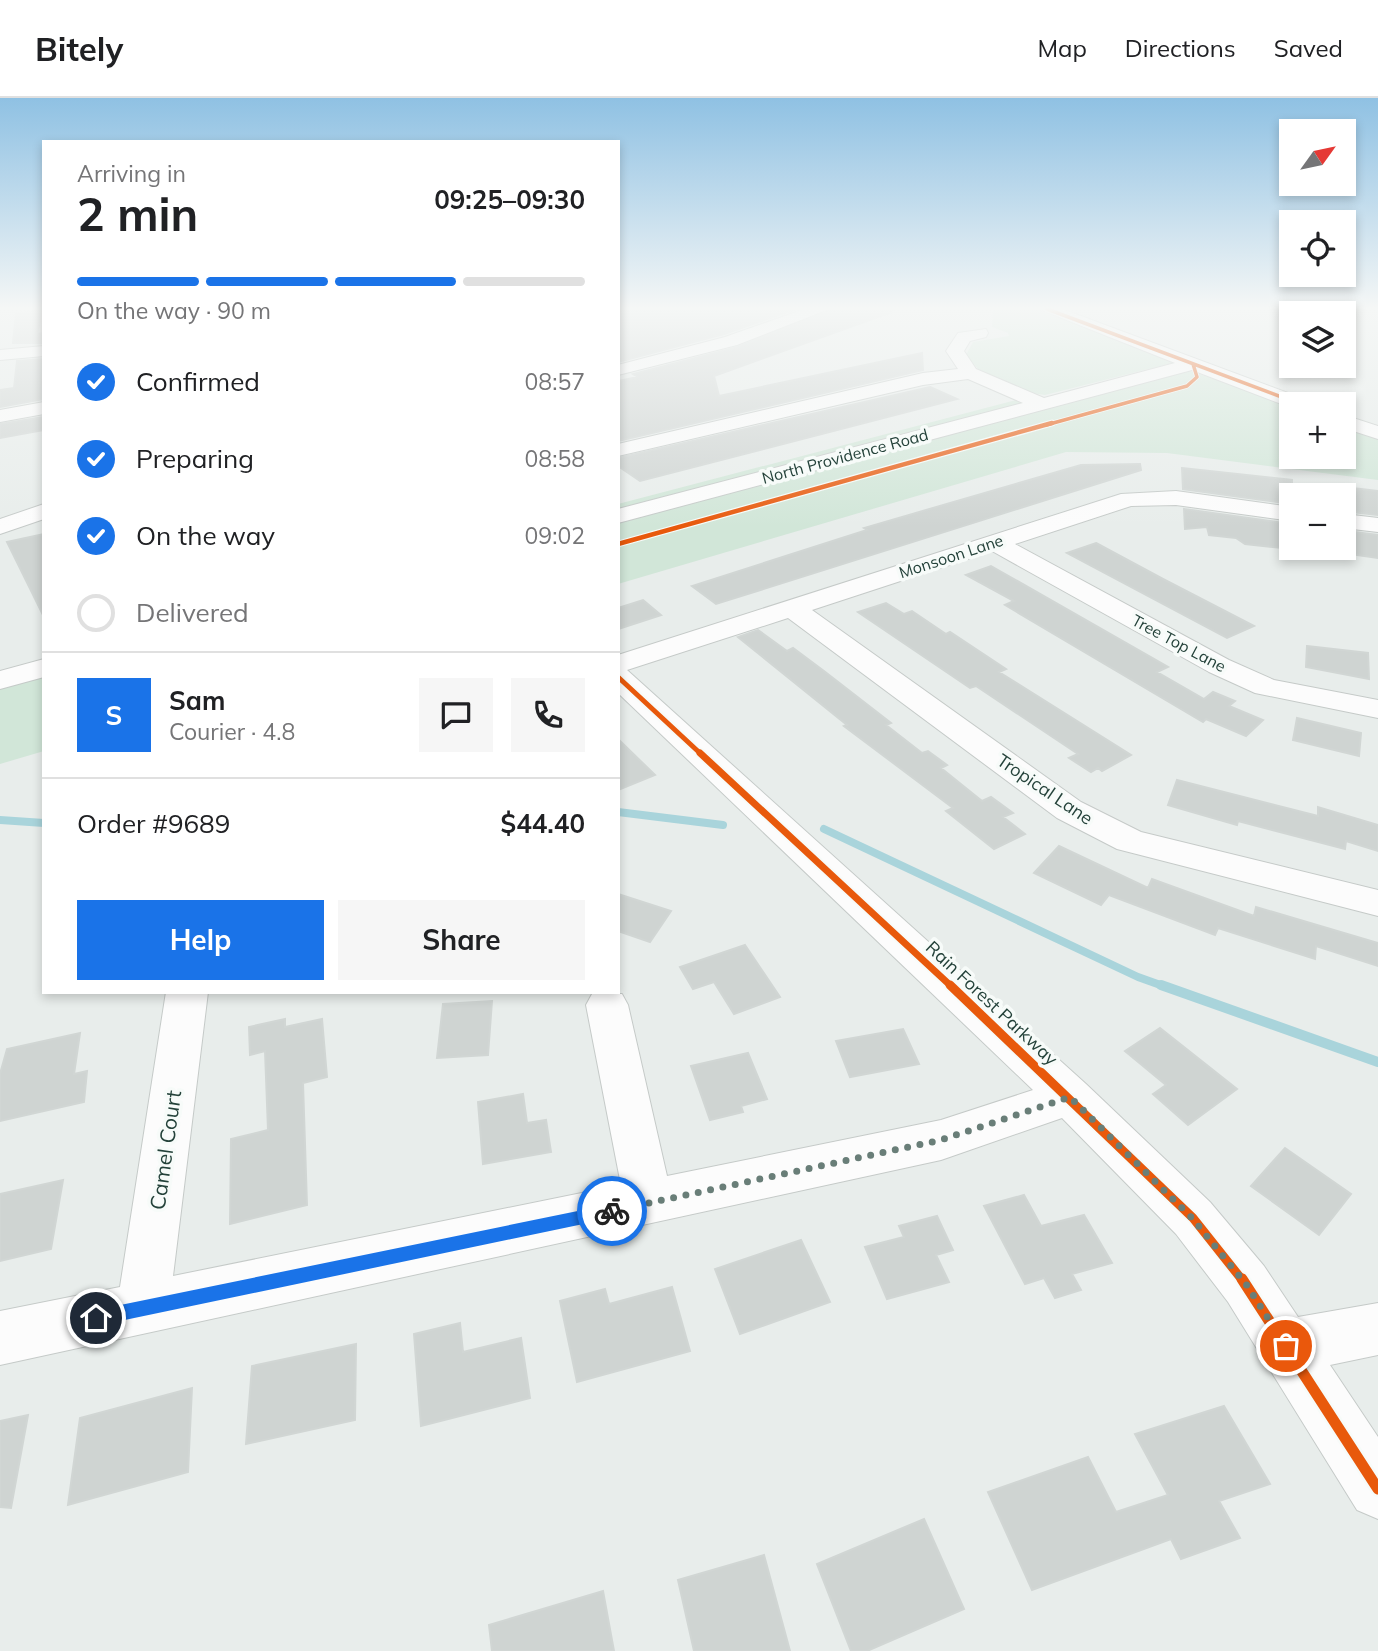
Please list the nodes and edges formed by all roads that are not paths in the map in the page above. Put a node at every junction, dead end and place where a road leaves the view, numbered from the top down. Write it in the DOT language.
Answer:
graph roads {
  1 [pos="912,381"];
  2 [pos="990,381"];
  3 [pos="1127,381"];
  4 [pos="1240,381"];
  5 [pos="1279,396"];
  6 [pos="1042,404"];
  7 [pos="42,408"];
  8 [pos="0,416"];
  9 [pos="1356,425"];
  10 [pos="1378,433"];
  11 [pos="620,450"];
  12 [pos="42,512"];
  13 [pos="1279,512"];
  14 [pos="620,515"];
  15 [pos="1356,522"];
  16 [pos="1378,525"];
  17 [pos="0,527"];
  18 [pos="993,542"];
  19 [pos="790,607"];
  20 [pos="620,663"];
  21 [pos="42,668"];
  22 [pos="2,673"];
  23 [pos="620,679"];
  24 [pos="1378,709"];
  25 [pos="1378,903"];
  26 [pos="187,994"];
  27 [pos="607,1005"];
  28 [pos="1070,1097"];
  29 [pos="649,1203"];
  30 [pos="143,1308"];
  31 [pos="1378,1329"];
  32 [pos="0,1338"];
  33 [pos="1286,1346"];
  34 [pos="1378,1489"];
  1 -- 11 [label="street"];
  2 -- 6 [label="street"];
  3 -- 6 [label="street, North Providence Road"];
  4 -- 5 [label="street"];
  6 -- 14 [label="street, North Providence Road"];
  7 -- 8 [label="street"];
  9 -- 10 [label="street"];
  12 -- 17 [label="street"];
  13 -- 18 [label="street, Monsoon Lane"];
  15 -- 16 [label="street"];
  18 -- 19 [label="street, Monsoon Lane"];
  18 -- 24 [label="street, Tree Top Lane"];
  19 -- 20 [label="street, Monsoon Lane"];
  19 -- 25 [label="street, Tropical Lane"];
  21 -- 22 [label="street"];
  23 -- 28 [label="street, Rain Forest Parkway"];
  26 -- 30 [label="street, Camel Court"];
  27 -- 29 [label="street"];
  28 -- 29 [label="street"];
  28 -- 33 [label="street, Rain Forest Parkway"];
  29 -- 30 [label="street"];
  30 -- 32 [label="street"];
  31 -- 33 [label="street"];
  33 -- 34 [label="street, Rain Forest Parkway"];
}
